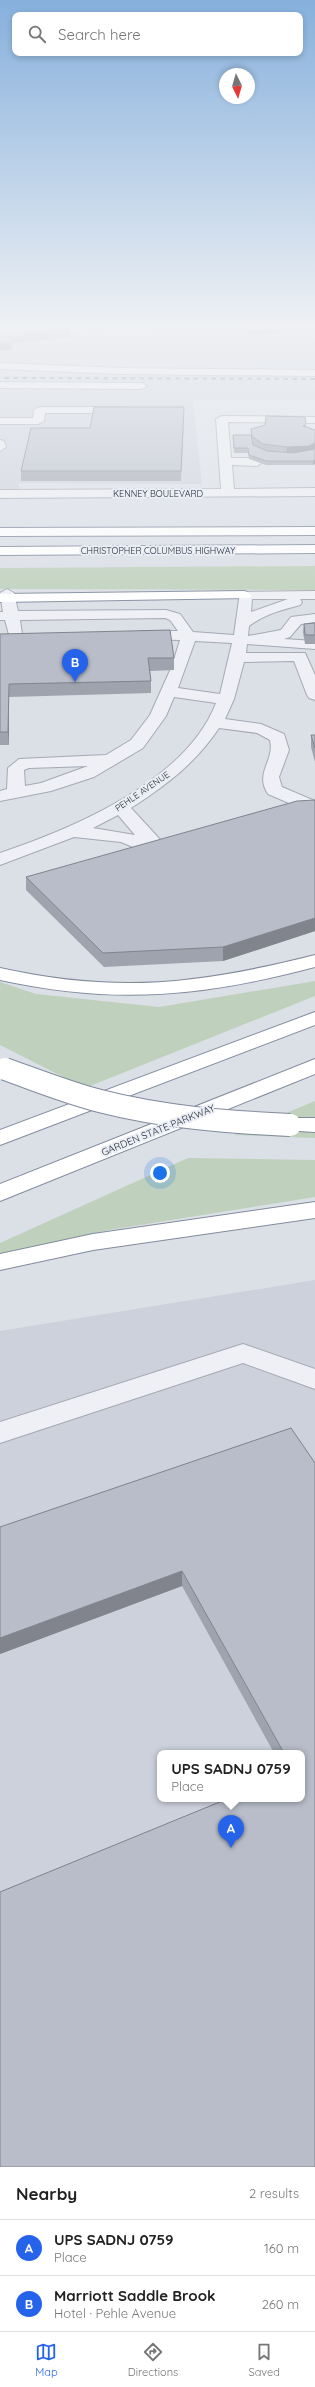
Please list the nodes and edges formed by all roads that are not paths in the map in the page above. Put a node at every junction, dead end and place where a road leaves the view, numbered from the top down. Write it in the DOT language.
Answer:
graph roads {
  1 [pos="223,426"];
  2 [pos="0,443"];
  3 [pos="0,447"];
  4 [pos="225,461"];
  5 [pos="256,462"];
  6 [pos="227,480"];
  7 [pos="242,480"];
  8 [pos="315,492"];
  9 [pos="228,493"];
  10 [pos="0,494"];
  11 [pos="315,531"];
  12 [pos="0,532"];
  13 [pos="315,549"];
  14 [pos="0,551"];
  15 [pos="4,595"];
  16 [pos="245,595"];
  17 [pos="315,595"];
  18 [pos="315,598"];
  19 [pos="5,616"];
  20 [pos="310,618"];
  21 [pos="242,633"];
  22 [pos="285,634"];
  23 [pos="130,636"];
  24 [pos="189,636"];
  25 [pos="54,638"];
  26 [pos="16,639"];
  27 [pos="0,640"];
  28 [pos="315,645"];
  29 [pos="305,652"];
  30 [pos="236,658"];
  31 [pos="169,692"];
  32 [pos="315,695"];
  33 [pos="226,699"];
  34 [pos="215,723"];
  35 [pos="109,760"];
  36 [pos="8,795"];
  37 [pos="120,806"];
  38 [pos="315,811"];
  39 [pos="73,831"];
  40 [pos="6,857"];
  41 [pos="174,869"];
  42 [pos="146,877"];
  43 [pos="315,961"];
  44 [pos="0,974"];
  45 [pos="315,1018"];
  46 [pos="315,1066"];
  47 [pos="2,1067"];
  48 [pos="315,1125"];
  49 [pos="0,1138"];
  50 [pos="0,1193"];
  51 [pos="315,1210"];
  52 [pos="0,1262"];
  53 [pos="315,1379"];
  54 [pos="0,1433"];
  1 -- 4 [label="street"];
  2 -- 3 [label="street"];
  4 -- 5 [label="street"];
  4 -- 6 [label="street"];
  6 -- 7 [label="street"];
  6 -- 9 [label="street"];
  8 -- 9 [label="street, KENNEY BOULEVARD"];
  9 -- 10 [label="street, KENNEY BOULEVARD"];
  11 -- 12 [label="highway, CHRISTOPHER COLUMBUS HIGHWAY"];
  13 -- 14 [label="highway, CHRISTOPHER COLUMBUS HIGHWAY"];
  15 -- 16 [label="highway"];
  15 -- 19 [label="street"];
  16 -- 17 [label="street"];
  16 -- 21 [label="street, PEHLE AVENUE"];
  18 -- 21 [label="street"];
  19 -- 24 [label="street"];
  19 -- 26 [label="street"];
  20 -- 22 [label="street"];
  21 -- 22 [label="street"];
  21 -- 24 [label="street"];
  21 -- 29 [label="street"];
  21 -- 30 [label="street, PEHLE AVENUE"];
  22 -- 29 [label="street"];
  23 -- 24 [label="street"];
  24 -- 31 [label="street"];
  25 -- 26 [label="street"];
  26 -- 27 [label="street"];
  28 -- 29 [label="street"];
  29 -- 30 [label="street"];
  29 -- 32 [label="street"];
  30 -- 33 [label="street, PEHLE AVENUE"];
  31 -- 33 [label="street"];
  31 -- 35 [label="street"];
  33 -- 34 [label="street, PEHLE AVENUE"];
  34 -- 37 [label="street, PEHLE AVENUE"];
  34 -- 38 [label="street"];
  35 -- 36 [label="street"];
  35 -- 36 [label="street"];
  37 -- 39 [label="street, PEHLE AVENUE"];
  37 -- 41 [label="street"];
  39 -- 40 [label="street, PEHLE AVENUE"];
  39 -- 41 [label="street"];
  41 -- 42 [label="street"];
  43 -- 44 [label="highway"];
  45 -- 49 [label="highway"];
  46 -- 50 [label="highway, GARDEN STATE PARKWAY"];
  47 -- 48 [label="highway, bridge"];
  51 -- 52 [label="highway"];
  53 -- 54 [label="street"];
}
